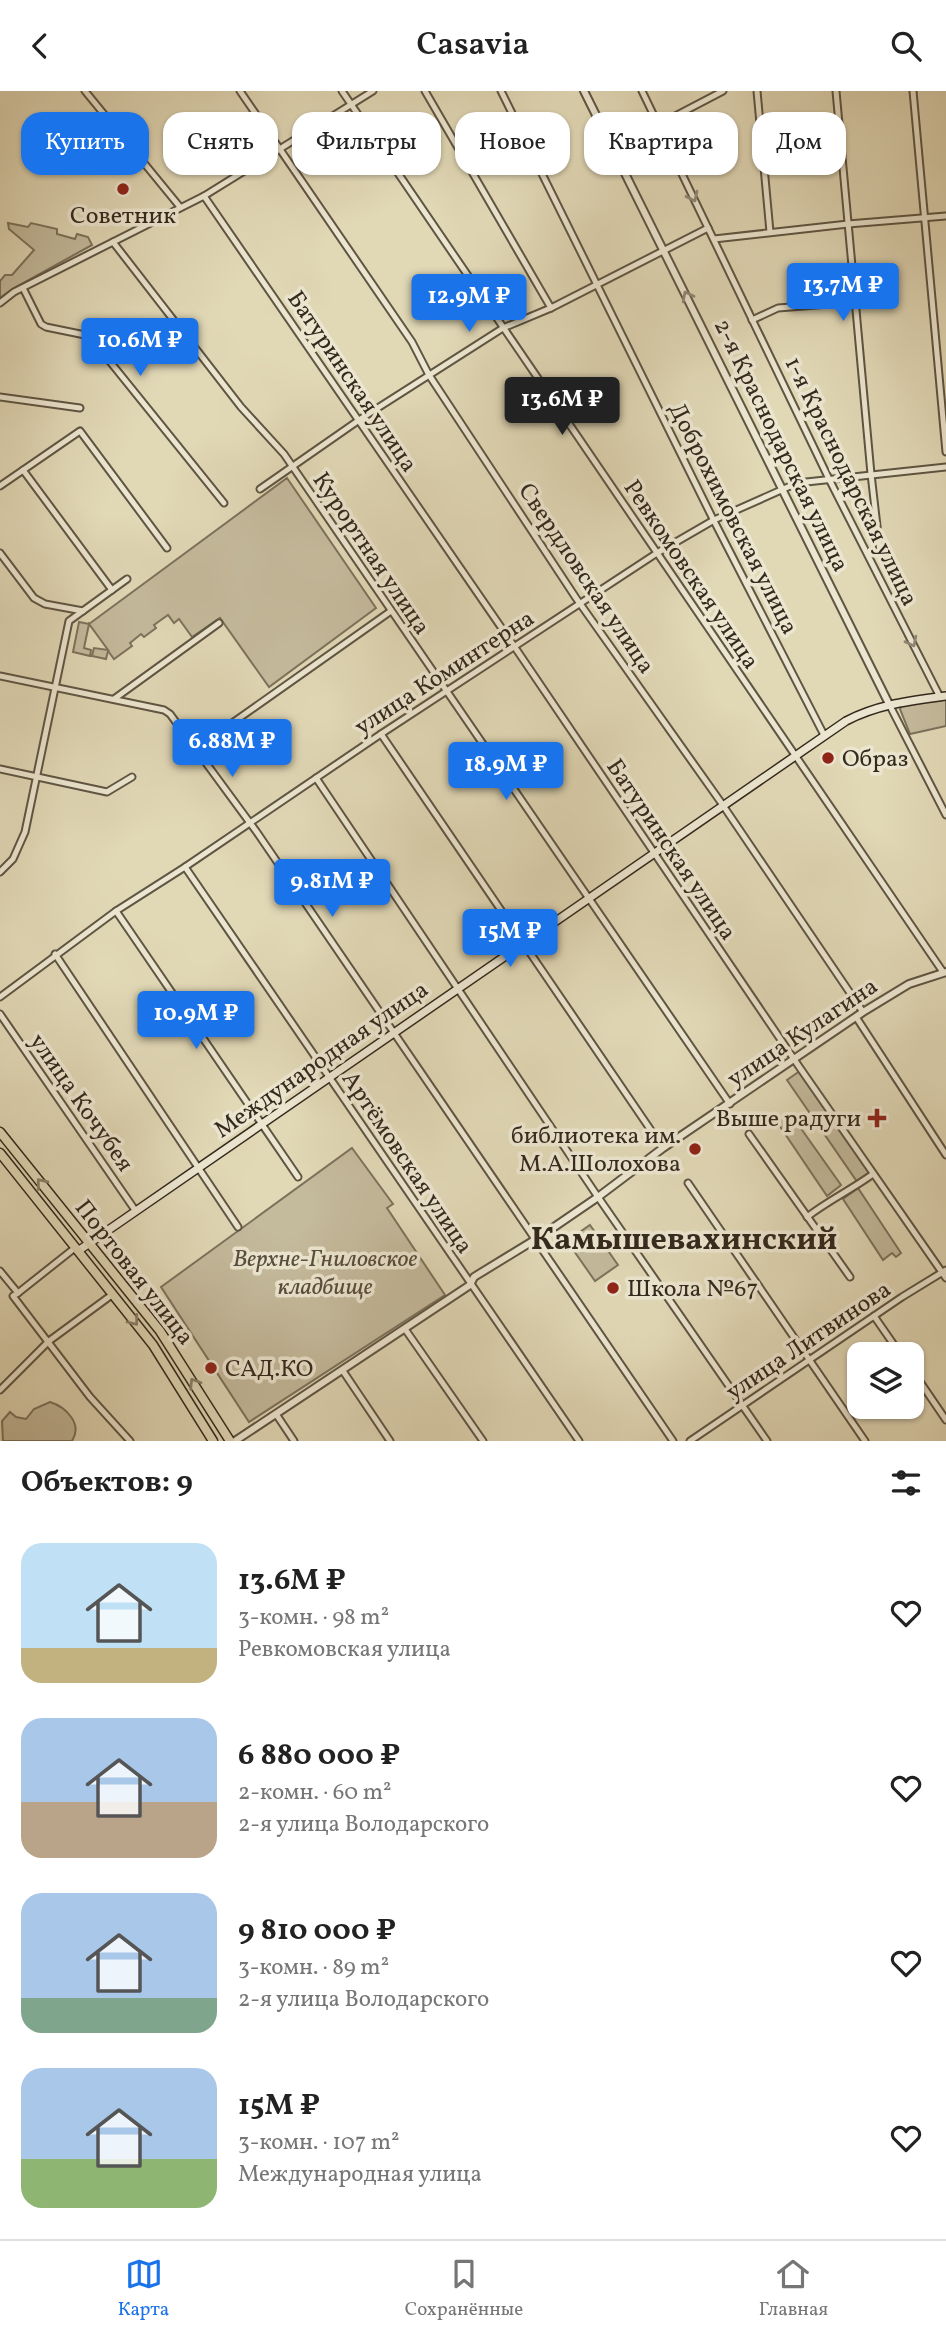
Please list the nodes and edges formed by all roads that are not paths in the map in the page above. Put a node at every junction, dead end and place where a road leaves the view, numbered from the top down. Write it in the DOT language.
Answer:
graph roads {
  1 [pos="85,91"];
  2 [pos="240,91"];
  3 [pos="342,91"];
  4 [pos="373,91"];
  5 [pos="425,91"];
  6 [pos="501,91"];
  7 [pos="584,91"];
  8 [pos="642,91"];
  9 [pos="723,91"];
  10 [pos="757,91"];
  11 [pos="836,91"];
  12 [pos="913,91"];
  13 [pos="350,104"];
  14 [pos="652,112"];
  15 [pos="683,112"];
  16 [pos="279,148"];
  17 [pos="683,175"];
  18 [pos="204,196"];
  19 [pos="180,207"];
  20 [pos="946,216"];
  21 [pos="924,218"];
  22 [pos="848,224"];
  23 [pos="708,228"];
  24 [pos="770,232"];
  25 [pos="714,240"];
  26 [pos="113,242"];
  27 [pos="664,250"];
  28 [pos="596,284"];
  29 [pos="23,288"];
  30 [pos="854,302"];
  31 [pos="0,303"];
  32 [pos="551,307"];
  33 [pos="752,320"];
  34 [pos="503,328"];
  35 [pos="429,375"];
  36 [pos="0,397"];
  37 [pos="80,408"];
  38 [pos="358,420"];
  39 [pos="946,452"];
  40 [pos="290,466"];
  41 [pos="946,467"];
  42 [pos="23,470"];
  43 [pos="871,474"];
  44 [pos="830,479"];
  45 [pos="0,486"];
  46 [pos="783,488"];
  47 [pos="260,489"];
  48 [pos="224,503"];
  49 [pos="714,520"];
  50 [pos="167,548"];
  51 [pos="880,552"];
  52 [pos="0,553"];
  53 [pos="657,553"];
  54 [pos="127,579"];
  55 [pos="112,590"];
  56 [pos="580,603"];
  57 [pos="71,609"];
  58 [pos="83,611"];
  59 [pos="391,611"];
  60 [pos="69,621"];
  61 [pos="219,623"];
  62 [pos="514,646"];
  63 [pos="0,676"];
  64 [pos="56,687"];
  65 [pos="444,691"];
  66 [pos="943,696"];
  67 [pos="114,699"];
  68 [pos="889,703"];
  69 [pos="380,734"];
  70 [pos="824,735"];
  71 [pos="194,750"];
  72 [pos="795,755"];
  73 [pos="0,769"];
  74 [pos="37,777"];
  75 [pos="132,777"];
  76 [pos="316,778"];
  77 [pos="723,805"];
  78 [pos="946,815"];
  79 [pos="249,824"];
  80 [pos="653,853"];
  81 [pos="185,867"];
  82 [pos="0,872"];
  83 [pos="588,898"];
  84 [pos="116,911"];
  85 [pos="524,943"];
  86 [pos="55,954"];
  87 [pos="944,972"];
  88 [pos="458,987"];
  89 [pos="0,997"];
  90 [pos="863,1012"];
  91 [pos="0,1014"];
  92 [pos="856,1017"];
  93 [pos="394,1031"];
  94 [pos="794,1060"];
  95 [pos="329,1076"];
  96 [pos="730,1104"];
  97 [pos="261,1123"];
  98 [pos="0,1132"];
  99 [pos="749,1134"];
  100 [pos="663,1148"];
  101 [pos="0,1153"];
  102 [pos="946,1155"];
  103 [pos="197,1167"];
  104 [pos="873,1174"];
  105 [pos="298,1177"];
  106 [pos="688,1183"];
  107 [pos="598,1197"];
  108 [pos="135,1210"];
  109 [pos="807,1217"];
  110 [pos="238,1227"];
  111 [pos="535,1240"];
  112 [pos="89,1242"];
  113 [pos="77,1249"];
  114 [pos="0,1271"];
  115 [pos="944,1271"];
  116 [pos="850,1277"];
  117 [pos="946,1279"];
  118 [pos="470,1285"];
  119 [pos="18,1293"];
  120 [pos="113,1294"];
  121 [pos="874,1316"];
  122 [pos="405,1329"];
  123 [pos="49,1341"];
  124 [pos="892,1342"];
  125 [pos="172,1350"];
  126 [pos="162,1359"];
  127 [pos="810,1360"];
  128 [pos="343,1371"];
  129 [pos="924,1388"];
  130 [pos="0,1390"];
  131 [pos="743,1405"];
  132 [pos="276,1415"];
  133 [pos="946,1420"];
  134 [pos="212,1440"];
  135 [pos="130,1441"];
  136 [pos="233,1441"];
  137 [pos="294,1441"];
  138 [pos="390,1441"];
  139 [pos="483,1441"];
  140 [pos="579,1441"];
  141 [pos="673,1441"];
  142 [pos="690,1441"];
  143 [pos="767,1441"];
  144 [pos="865,1441"];
  1 -- 19 [label="street"];
  2 -- 16 [label="street, Свердловская улица"];
  3 -- 13 [label="street, Ревкомовская улица"];
  4 -- 13 [label="street"];
  5 -- 32 [label="street"];
  6 -- 28 [label="street, Доброхимовская улица"];
  7 -- 27 [label="street, 2-я Краснодарская улица"];
  8 -- 14 [label="street, 1-я Краснодарская улица"];
  9 -- 15 [label="street"];
  10 -- 24 [label="street"];
  11 -- 22 [label="street"];
  12 -- 21 [label="street"];
  13 -- 16 [label="street"];
  13 -- 34 [label="street, Ревкомовская улица"];
  16 -- 18 [label="street"];
  16 -- 35 [label="street, Свердловская улица"];
  17 -- 23 [label="street, 1-я Краснодарская улица, one-way"];
  18 -- 19 [label="street"];
  18 -- 38 [label="street, Батуринская улица"];
  19 -- 26 [label="street"];
  20 -- 21 [label="street"];
  21 -- 22 [label="street"];
  21 -- 39 [label="street"];
  22 -- 24 [label="street"];
  22 -- 30 [label="street"];
  23 -- 25 [label="street, 1-я Краснодарская улица"];
  23 -- 27 [label="street"];
  24 -- 25 [label="street"];
  25 -- 33 [label="street, 1-я Краснодарская улица"];
  26 -- 29 [label="street"];
  26 -- 40 [label="street, Курортная улица"];
  27 -- 28 [label="street"];
  46 -- 27 [label="street, 2-я Краснодарская улица, one-way"];
  28 -- 32 [label="street"];
  28 -- 49 [label="street, Доброхимовская улица"];
  29 -- 31 [label="street"];
  29 -- 48 [label="street"];
  30 -- 33 [label="street"];
  30 -- 43 [label="street"];
  32 -- 34 [label="street"];
  33 -- 44 [label="street, 1-я Краснодарская улица"];
  34 -- 35 [label="street"];
  34 -- 53 [label="street, Ревкомовская улица"];
  35 -- 38 [label="street"];
  35 -- 56 [label="street, Свердловская улица"];
  36 -- 37 [label="street"];
  38 -- 40 [label="street"];
  38 -- 62 [label="street, Батуринская улица"];
  40 -- 47 [label="street"];
  40 -- 59 [label="street, Курортная улица"];
  41 -- 43 [label="street, улица Коминтерна"];
  42 -- 45 [label="street"];
  42 -- 50 [label="street"];
  42 -- 55 [label="street"];
  43 -- 44 [label="street, улица Коминтерна"];
  43 -- 51 [label="street"];
  44 -- 46 [label="street, улица Коминтерна"];
  44 -- 66 [label="street, 1-я Краснодарская улица, one-way"];
  46 -- 49 [label="street, улица Коминтерна"];
  46 -- 68 [label="street, 2-я Краснодарская улица"];
  49 -- 53 [label="street, улица Коминтерна"];
  49 -- 70 [label="street, Доброхимовская улица"];
  52 -- 57 [label="street"];
  53 -- 56 [label="street, улица Коминтерна"];
  53 -- 72 [label="street, Ревкомовская улица"];
  54 -- 55 [label="street"];
  55 -- 58 [label="street"];
  56 -- 62 [label="street, улица Коминтерна"];
  56 -- 77 [label="street, Свердловская улица"];
  57 -- 58 [label="street"];
  57 -- 60 [label="street"];
  58 -- 60 [label="street"];
  59 -- 65 [label="street, Курортная улица"];
  59 -- 71 [label="street"];
  60 -- 64 [label="street"];
  61 -- 67 [label="street"];
  62 -- 65 [label="street, улица Коминтерна"];
  62 -- 80 [label="street, Батуринская улица"];
  63 -- 64 [label="street"];
  64 -- 67 [label="street"];
  64 -- 74 [label="street"];
  65 -- 69 [label="street, улица Коминтерна"];
  65 -- 83 [label="street, Курортная улица"];
  66 -- 68 [label="main road, Международная улица"];
  67 -- 71 [label="street"];
  68 -- 70 [label="main road, Международная улица"];
  68 -- 78 [label="street, 2-я Краснодарская улица"];
  69 -- 76 [label="street, улица Коминтерна"];
  69 -- 85 [label="street"];
  70 -- 72 [label="main road, Международная улица"];
  71 -- 79 [label="street"];
  72 -- 77 [label="main road, Международная улица"];
  72 -- 87 [label="street, Ревкомовская улица"];
  73 -- 74 [label="street"];
  74 -- 75 [label="street"];
  74 -- 82 [label="street"];
  76 -- 79 [label="street, улица Коминтерна"];
  76 -- 88 [label="street"];
  77 -- 80 [label="main road, Международная улица"];
  77 -- 90 [label="street, Свердловская улица"];
  79 -- 81 [label="street, улица Коминтерна"];
  79 -- 93 [label="street"];
  80 -- 83 [label="main road, Международная улица"];
  80 -- 94 [label="street, Батуринская улица"];
  81 -- 84 [label="street, улица Коминтерна"];
  81 -- 95 [label="street, Артёмовская улица"];
  83 -- 85 [label="main road, Международная улица"];
  83 -- 96 [label="street, Курортная улица"];
  84 -- 86 [label="street, улица Коминтерна"];
  84 -- 97 [label="street"];
  85 -- 88 [label="main road, Международная улица"];
  85 -- 100 [label="street"];
  86 -- 89 [label="street, улица Коминтерна"];
  86 -- 103 [label="street"];
  87 -- 90 [label="street, улица Кулагина"];
  88 -- 93 [label="main road, Международная улица"];
  88 -- 107 [label="street"];
  90 -- 92 [label="street, улица Кулагина"];
  91 -- 108 [label="street, улица Кочубея"];
  92 -- 94 [label="street, улица Кулагина"];
  92 -- 102 [label="street"];
  93 -- 95 [label="main road, Международная улица"];
  93 -- 111 [label="street"];
  94 -- 96 [label="street, улица Кулагина"];
  94 -- 104 [label="street, Батуринская улица"];
  95 -- 97 [label="main road, Международная улица"];
  95 -- 118 [label="street, Артёмовская улица"];
  96 -- 100 [label="street, улица Кулагина"];
  97 -- 103 [label="main road, Международная улица"];
  97 -- 105 [label="street"];
  112 -- 98 [label="main road, Портовая улица, one-way"];
  99 -- 109 [label="street"];
  100 -- 107 [label="street, улица Кулагина"];
  101 -- 113 [label="main road, Портовая улица"];
  103 -- 108 [label="main road, Международная улица"];
  103 -- 110 [label="street"];
  104 -- 109 [label="street"];
  104 -- 115 [label="street, Батуринская улица"];
  106 -- 127 [label="street"];
  107 -- 111 [label="street, улица Кулагина"];
  107 -- 131 [label="street"];
  108 -- 112 [label="main road, Международная улица"];
  109 -- 116 [label="street"];
  111 -- 118 [label="street, улица Кулагина"];
  111 -- 141 [label="street"];
  112 -- 113 [label="main road, Международная улица"];
  112 -- 125 [label="main road, Портовая улица"];
  113 -- 119 [label="street, Международная улица"];
  113 -- 120 [label="main road, Портовая улица"];
  114 -- 119 [label="street"];
  115 -- 117 [label="street, Батуринская улица"];
  115 -- 121 [label="street, улица Литвинова"];
  118 -- 122 [label="street, улица Кулагина"];
  118 -- 140 [label="street, Артёмовская улица"];
  119 -- 123 [label="street"];
  120 -- 123 [label="street"];
  120 -- 126 [label="main road, Портовая улица, one-way"];
  121 -- 124 [label="street"];
  121 -- 127 [label="street, улица Литвинова"];
  122 -- 128 [label="street, улица Кулагина"];
  122 -- 139 [label="street"];
  123 -- 130 [label="street"];
  123 -- 135 [label="street"];
  125 -- 126 [label="main road"];
  136 -- 125 [label="main road, Портовая улица, one-way"];
  126 -- 134 [label="main road, Портовая улица"];
  127 -- 131 [label="street, улица Литвинова"];
  127 -- 144 [label="street"];
  128 -- 132 [label="street, улица Кулагина"];
  128 -- 138 [label="street"];
  129 -- 133 [label="street"];
  131 -- 142 [label="street, улица Литвинова"];
  131 -- 143 [label="street"];
  132 -- 136 [label="street, улица Кулагина"];
  132 -- 137 [label="street"];
}
